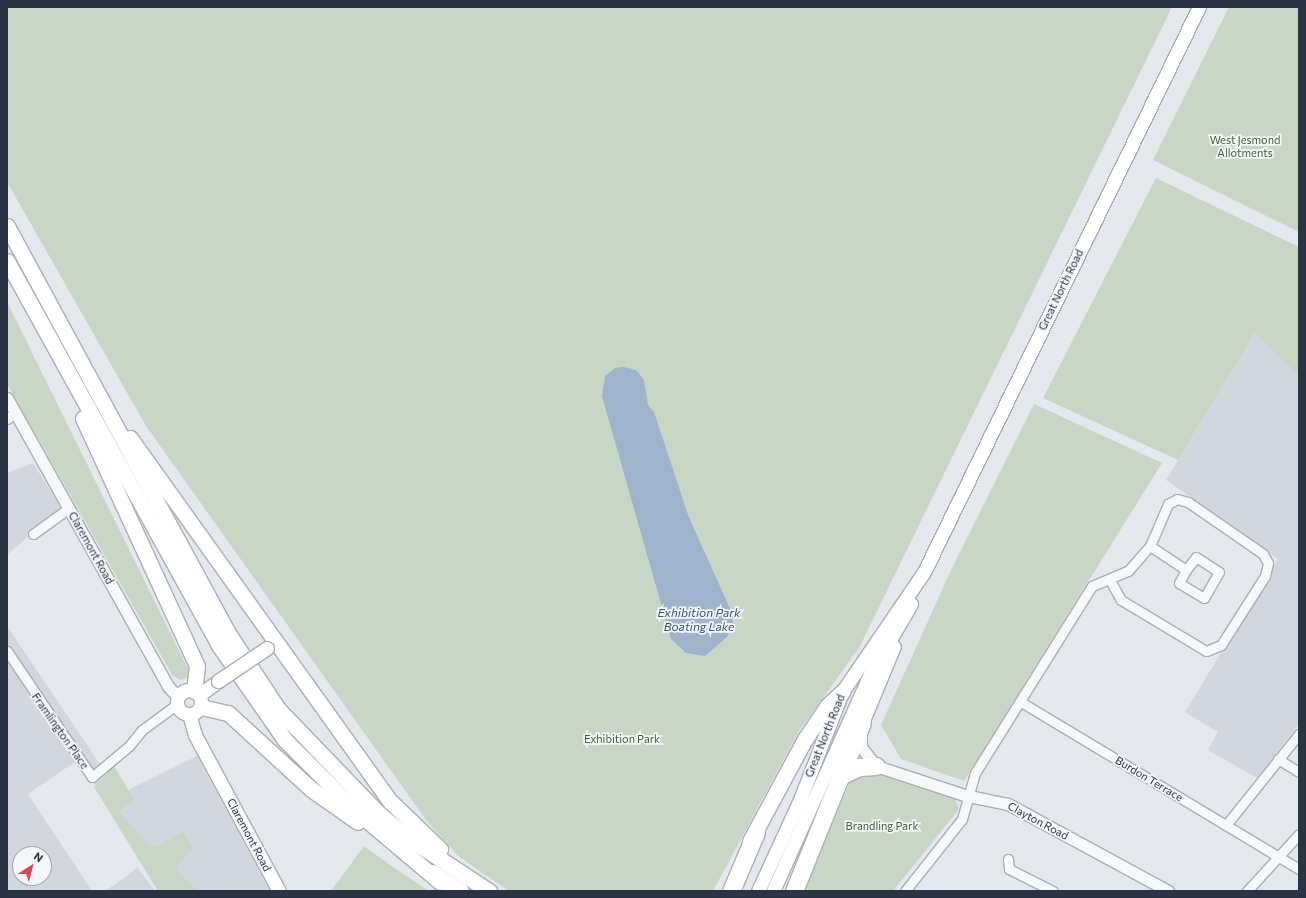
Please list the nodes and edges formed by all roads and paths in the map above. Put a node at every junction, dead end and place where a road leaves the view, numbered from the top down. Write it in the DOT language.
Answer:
graph roads {
  1 [pos="1199,7"];
  2 [pos="7,226"];
  3 [pos="7,261"];
  4 [pos="31,306"];
  5 [pos="86,375"];
  6 [pos="7,398"];
  7 [pos="11,416"];
  8 [pos="69,508"];
  9 [pos="33,534"];
  10 [pos="1150,546"];
  11 [pos="1186,570"];
  12 [pos="924,572"];
  13 [pos="1110,580"];
  14 [pos="918,592"];
  15 [pos="271,645"];
  16 [pos="7,651"];
  17 [pos="842,692"];
  18 [pos="178,701"];
  19 [pos="196,702"];
  20 [pos="1021,702"];
  21 [pos="862,723"];
  22 [pos="1299,734"];
  23 [pos="1278,759"];
  24 [pos="876,766"];
  25 [pos="1299,772"];
  26 [pos="840,776"];
  27 [pos="969,796"];
  28 [pos="1226,825"];
  29 [pos="756,832"];
  30 [pos="1299,834"];
  31 [pos="391,842"];
  32 [pos="745,853"];
  33 [pos="1278,856"];
  34 [pos="1008,859"];
  35 [pos="778,864"];
  36 [pos="1299,869"];
  37 [pos="432,873"];
  38 [pos="464,885"];
  39 [pos="771,885"];
  40 [pos="279,891"];
  41 [pos="449,891"];
  42 [pos="489,891"];
  43 [pos="722,891"];
  44 [pos="731,891"];
  45 [pos="758,891"];
  46 [pos="794,891"];
  47 [pos="905,891"];
  48 [pos="1053,891"];
  49 [pos="1168,891"];
  50 [pos="1247,891"];
  1 -- 12 [label="main road, Great North Road"];
  2 -- 5 [label="highway"];
  3 -- 4 [label="highway"];
  4 -- 19 [label="highway"];
  4 -- 31 [label="highway"];
  5 -- 15 [label="highway"];
  5 -- 38 [label="highway"];
  6 -- 7 [label="street, Claremont Road"];
  7 -- 8 [label="street, Claremont Road"];
  8 -- 9 [label="street"];
  8 -- 18 [label="street, Claremont Road"];
  10 -- 11 [label="street"];
  10 -- 13 [label="street"];
  10 -- 13 [label="street"];
  11 -- 11 [label="street"];
  12 -- 14 [label="main road, Great North Road"];
  12 -- 17 [label="main road, Great North Road"];
  13 -- 20 [label="street"];
  14 -- 21 [label="main road"];
  14 -- 35 [label="main road, Great North Road"];
  15 -- 19 [label="main road, bridge"];
  15 -- 38 [label="highway"];
  16 -- 18 [label="street, Framlington Place"];
  17 -- 29 [label="highway"];
  17 -- 35 [label="main road, Great North Road"];
  18 -- 19 [label="main road"];
  18 -- 19 [label="main road"];
  19 -- 31 [label="highway"];
  19 -- 40 [label="main road, Claremont Road"];
  20 -- 27 [label="street"];
  20 -- 28 [label="street, Burdon Terrace"];
  21 -- 24 [label="street"];
  21 -- 26 [label="highway"];
  22 -- 23 [label="street"];
  23 -- 25 [label="street"];
  23 -- 28 [label="street"];
  24 -- 26 [label="highway"];
  24 -- 27 [label="street, Clayton Road"];
  26 -- 46 [label="highway"];
  27 -- 47 [label="street"];
  27 -- 49 [label="street, Clayton Road"];
  28 -- 33 [label="street, Burdon Terrace"];
  29 -- 32 [label="highway"];
  30 -- 33 [label="street"];
  31 -- 37 [label="highway"];
  32 -- 43 [label="highway"];
  32 -- 44 [label="highway"];
  33 -- 36 [label="street, Burdon Terrace"];
  33 -- 50 [label="street"];
  34 -- 48 [label="street"];
  35 -- 39 [label="main road, Great North Road"];
  37 -- 38 [label="highway"];
  37 -- 41 [label="highway"];
  38 -- 42 [label="highway"];
  39 -- 45 [label="main road, Great North Road"];
}
